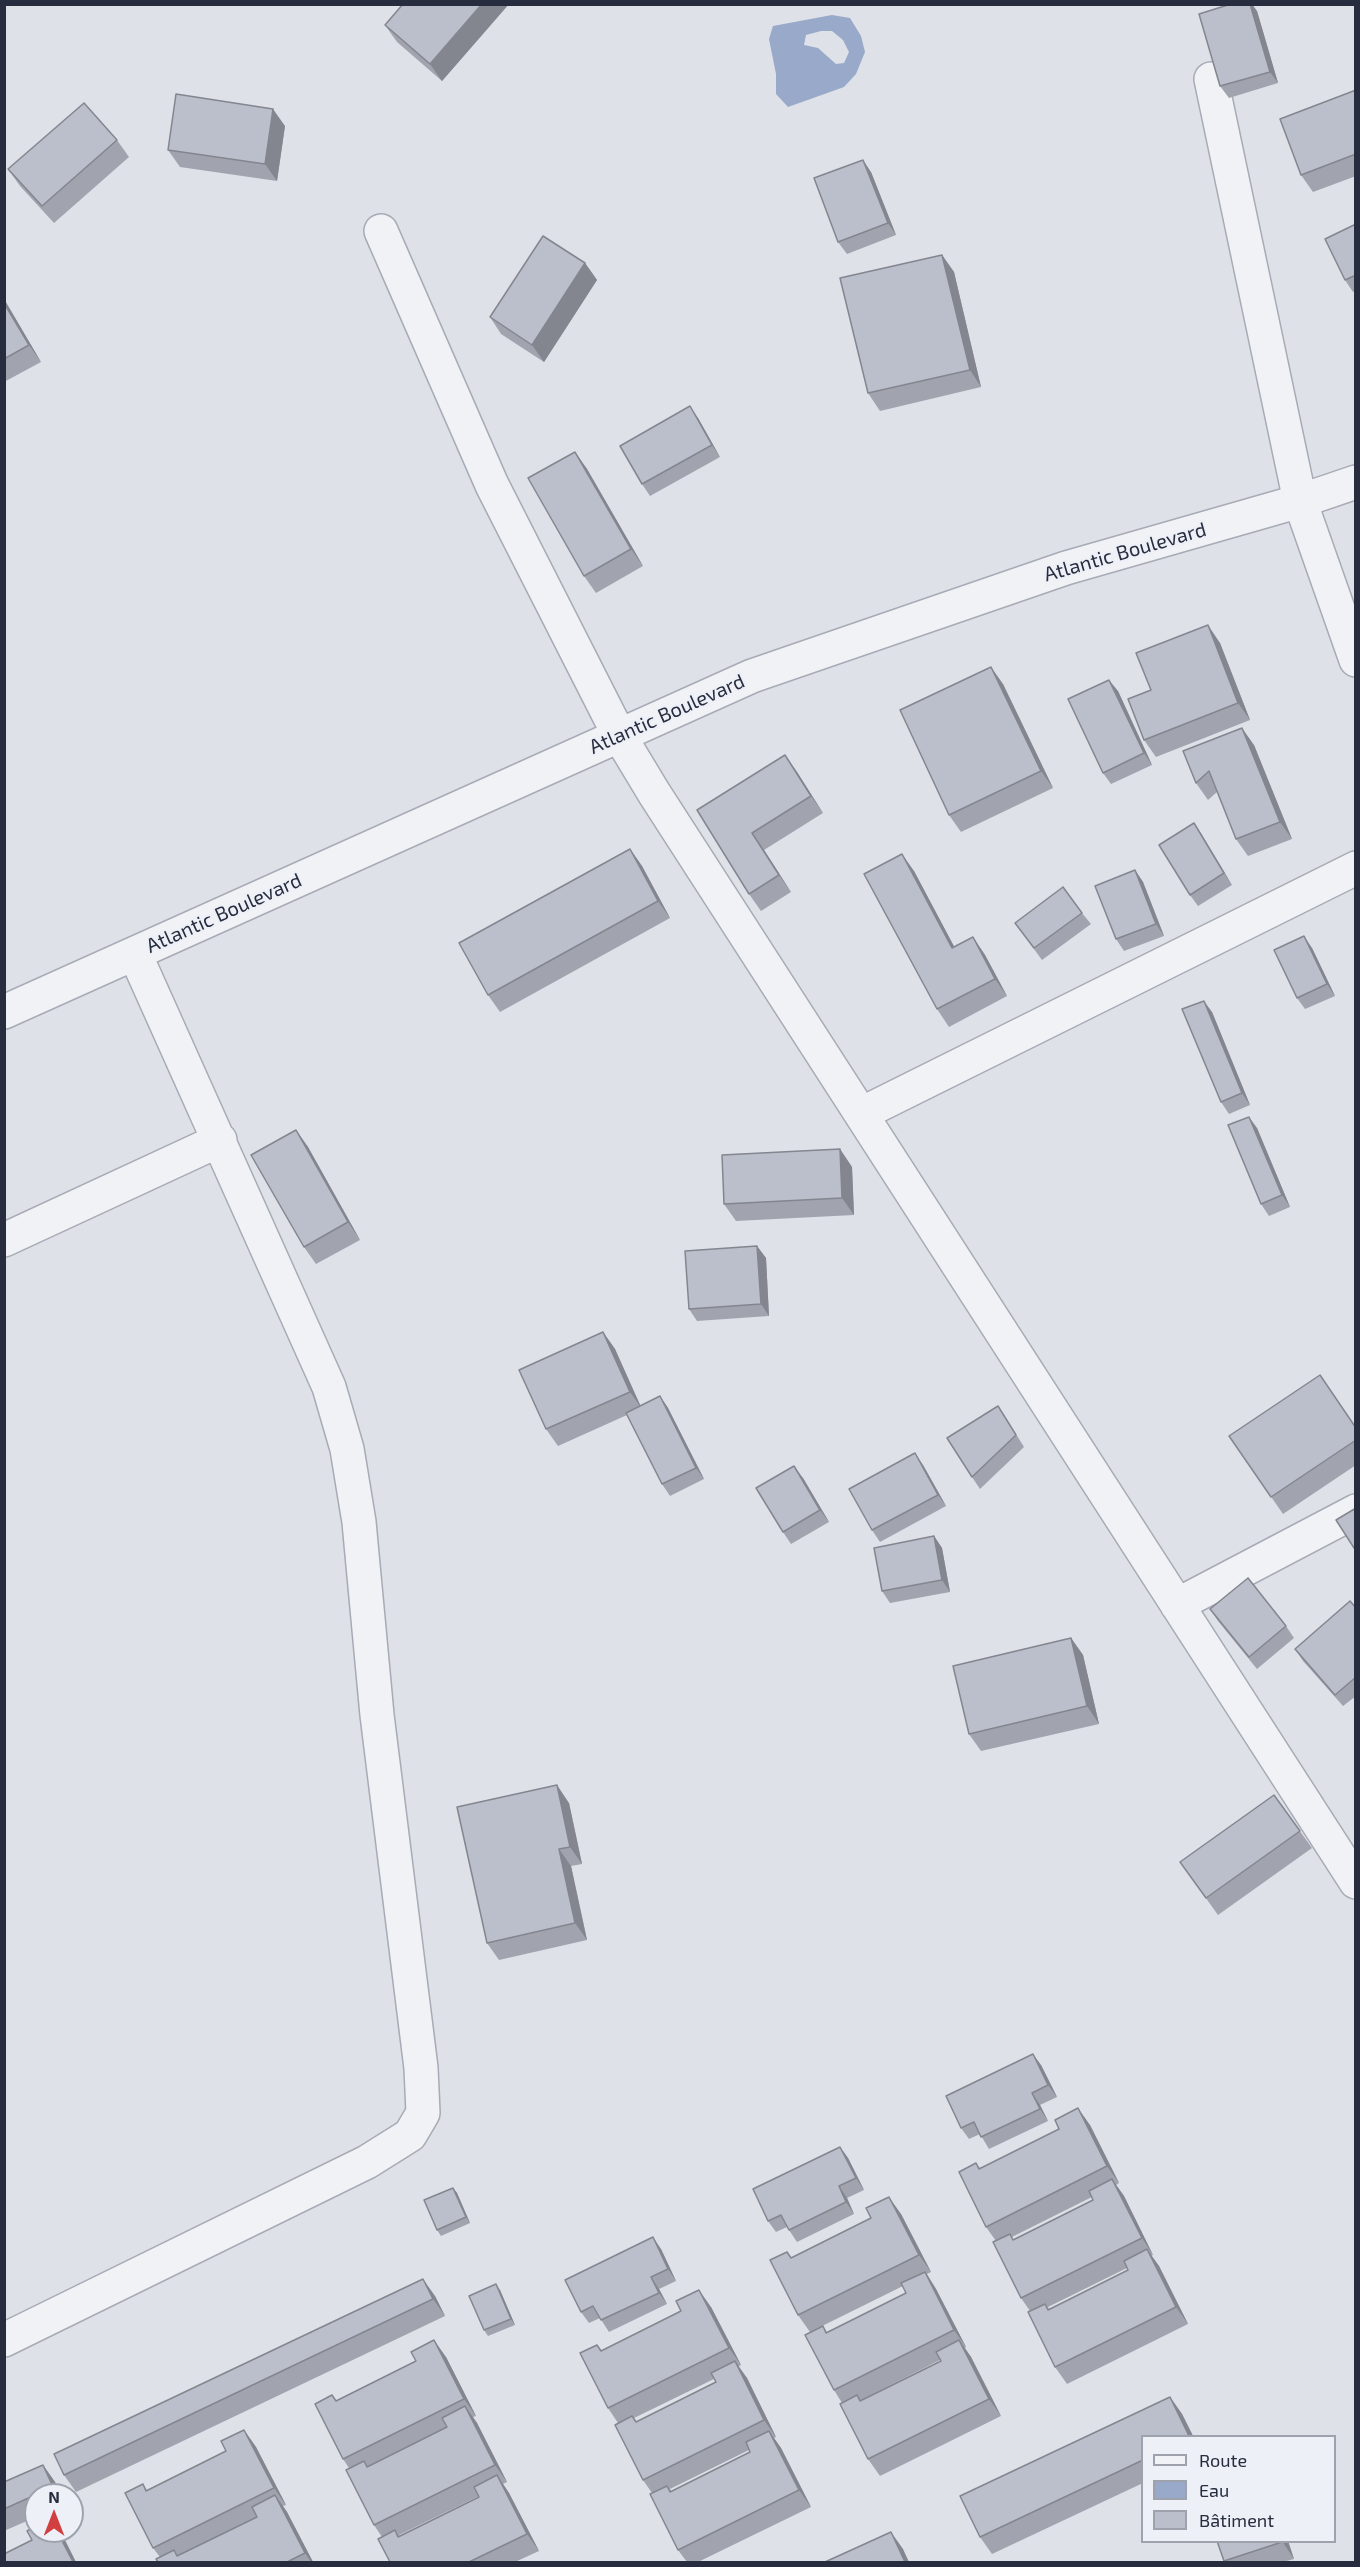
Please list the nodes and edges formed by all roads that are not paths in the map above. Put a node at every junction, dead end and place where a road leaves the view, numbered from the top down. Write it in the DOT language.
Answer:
graph roads {
  1 [pos="1211,79"];
  2 [pos="381,231"];
  3 [pos="1356,482"];
  4 [pos="1300,501"];
  5 [pos="1356,660"];
  6 [pos="620,735"];
  7 [pos="1356,868"];
  8 [pos="135,954"];
  9 [pos="4,1012"];
  10 [pos="861,1114"];
  11 [pos="220,1140"];
  12 [pos="4,1240"];
  13 [pos="1356,1511"];
  14 [pos="1177,1605"];
  15 [pos="1356,1882"];
  16 [pos="4,2340"];
  1 -- 4 [label="street"];
  2 -- 6 [label="street"];
  3 -- 4 [label="street, Atlantic Boulevard"];
  4 -- 5 [label="street"];
  4 -- 6 [label="street, Atlantic Boulevard"];
  6 -- 8 [label="street, Atlantic Boulevard"];
  6 -- 10 [label="street"];
  7 -- 10 [label="street"];
  8 -- 9 [label="street, Atlantic Boulevard"];
  8 -- 11 [label="street"];
  10 -- 14 [label="street"];
  11 -- 12 [label="street"];
  11 -- 16 [label="street"];
  13 -- 14 [label="street"];
  14 -- 15 [label="street"];
}
